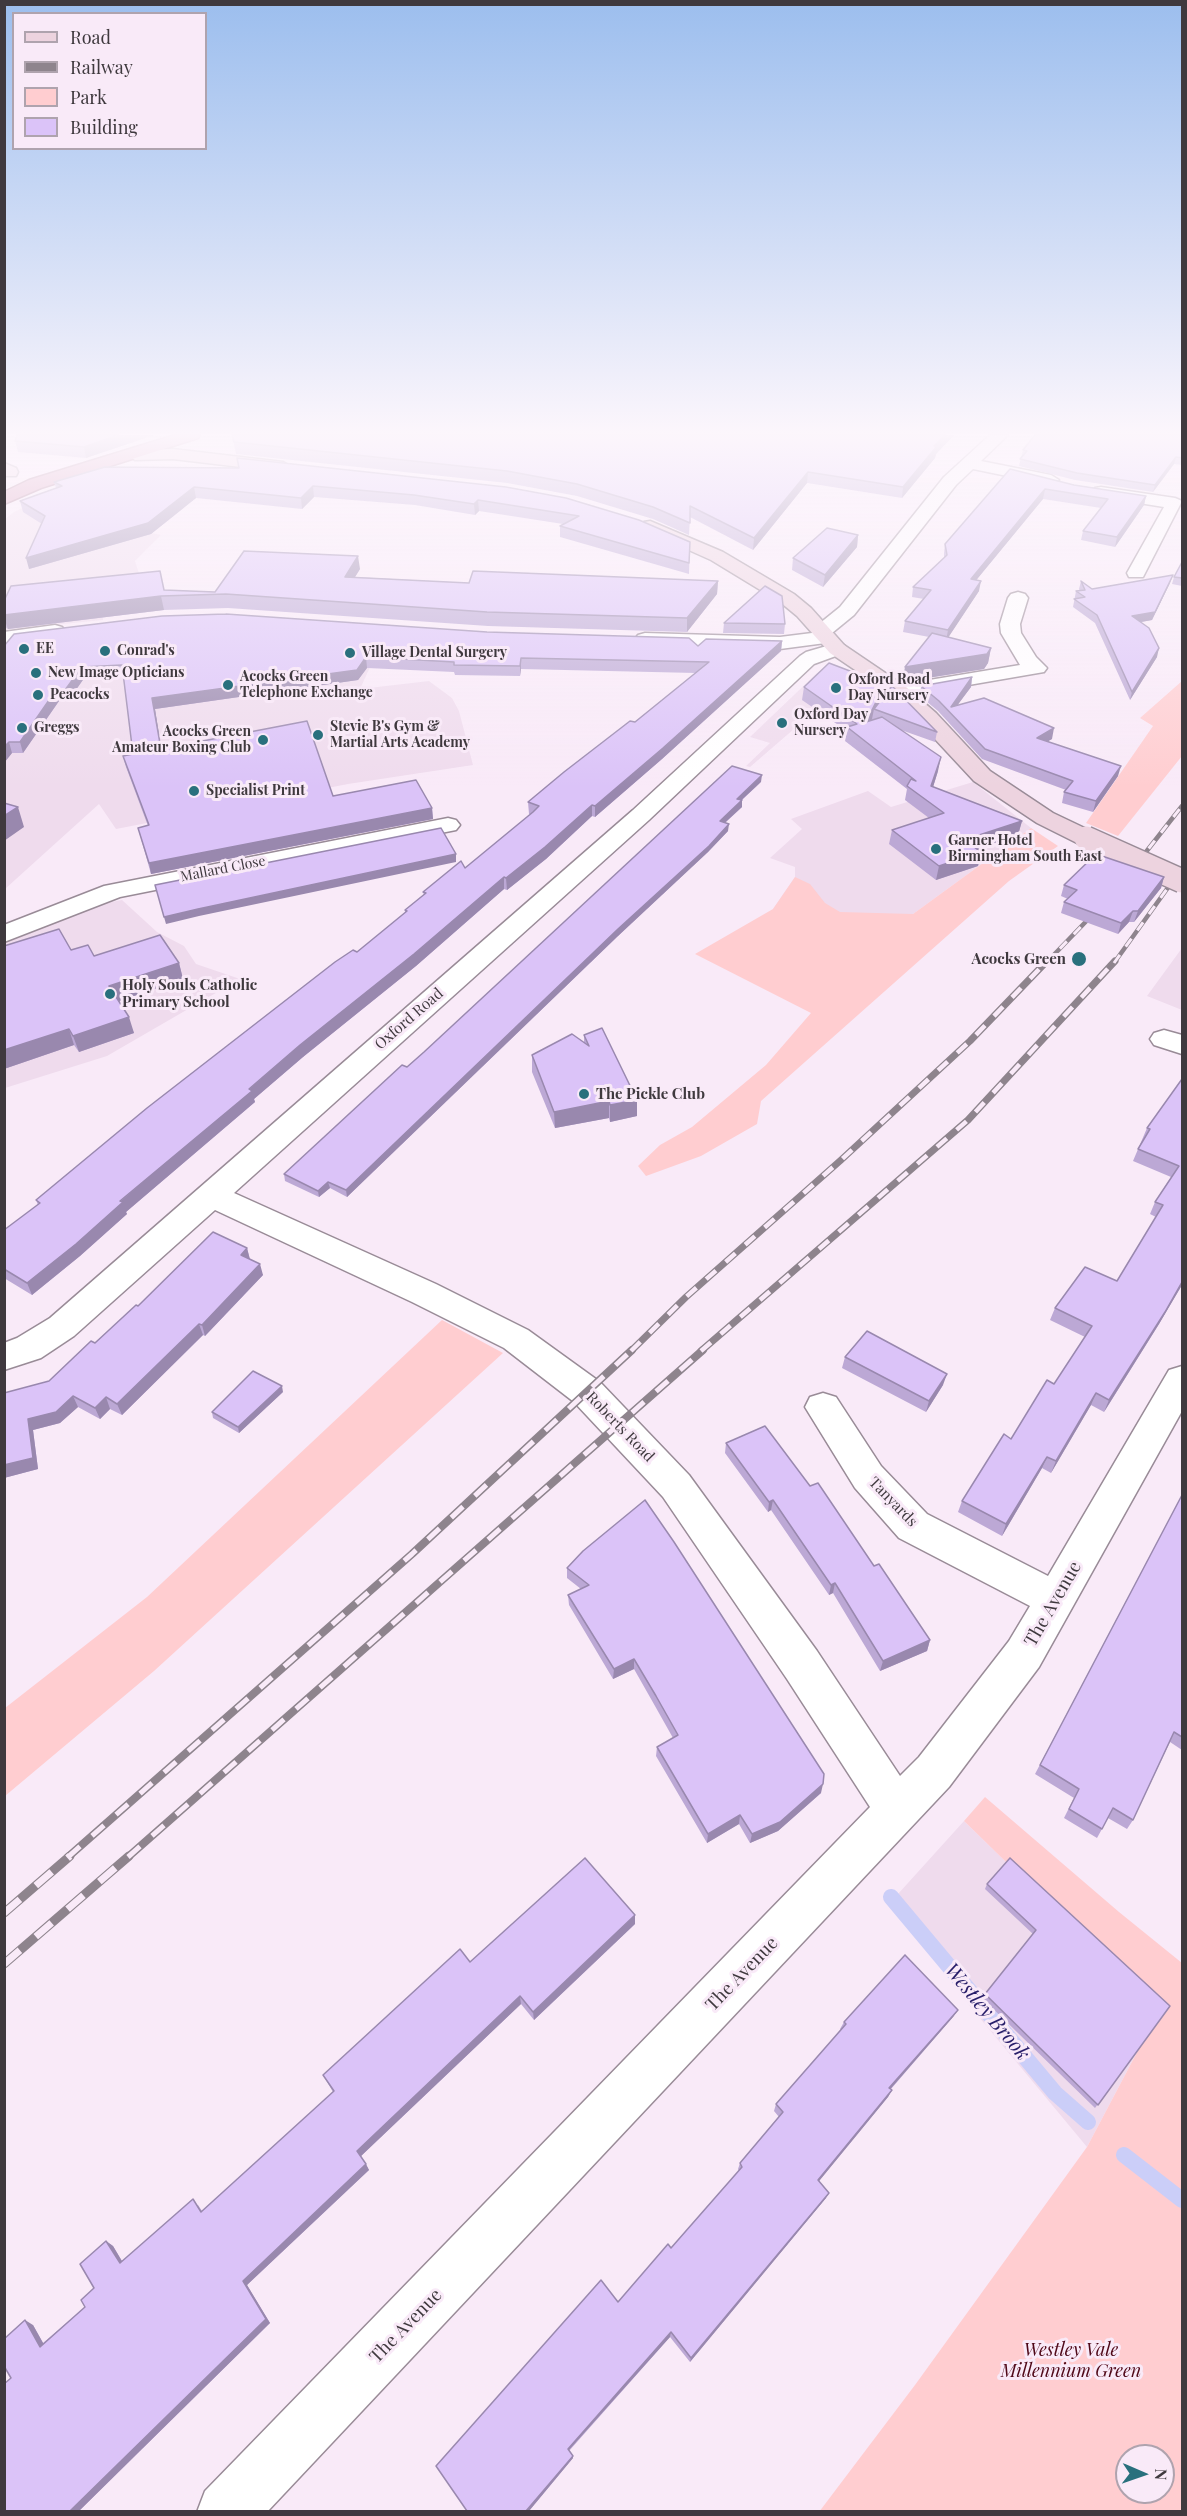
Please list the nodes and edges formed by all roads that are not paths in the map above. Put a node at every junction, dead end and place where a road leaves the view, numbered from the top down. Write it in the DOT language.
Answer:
graph roads {
  1 [pos="707,552"];
  2 [pos="894,552"];
  3 [pos="1148,552"];
  4 [pos="1136,573"];
  5 [pos="1018,598"];
  6 [pos="642,622"];
  7 [pos="76,628"];
  8 [pos="4,638"];
  9 [pos="628,638"];
  10 [pos="710,640"];
  11 [pos="825,650"];
  12 [pos="899,691"];
  13 [pos="448,824"];
  14 [pos="1182,881"];
  15 [pos="4,934"];
  16 [pos="210,1196"];
  17 [pos="4,1357"];
  18 [pos="1182,1380"];
  19 [pos="823,1407"];
  20 [pos="1056,1600"];
  21 [pos="898,1811"];
  22 [pos="226,2511"];
  1 -- 11 [label="main road"];
  2 -- 11 [label="street, Oxford Road"];
  3 -- 4 [label="street"];
  5 -- 12 [label="street"];
  6 -- 10 [label="street"];
  7 -- 8 [label="street"];
  9 -- 10 [label="street"];
  10 -- 11 [label="street"];
  11 -- 12 [label="main road"];
  11 -- 16 [label="street, Oxford Road"];
  12 -- 14 [label="main road, bridge"];
  13 -- 15 [label="street, Mallard Close"];
  16 -- 17 [label="street, Oxford Road"];
  16 -- 21 [label="street, Roberts Road"];
  18 -- 20 [label="street, The Avenue"];
  19 -- 20 [label="street, Tanyards"];
  20 -- 21 [label="street, The Avenue"];
  21 -- 22 [label="street, The Avenue"];
}
